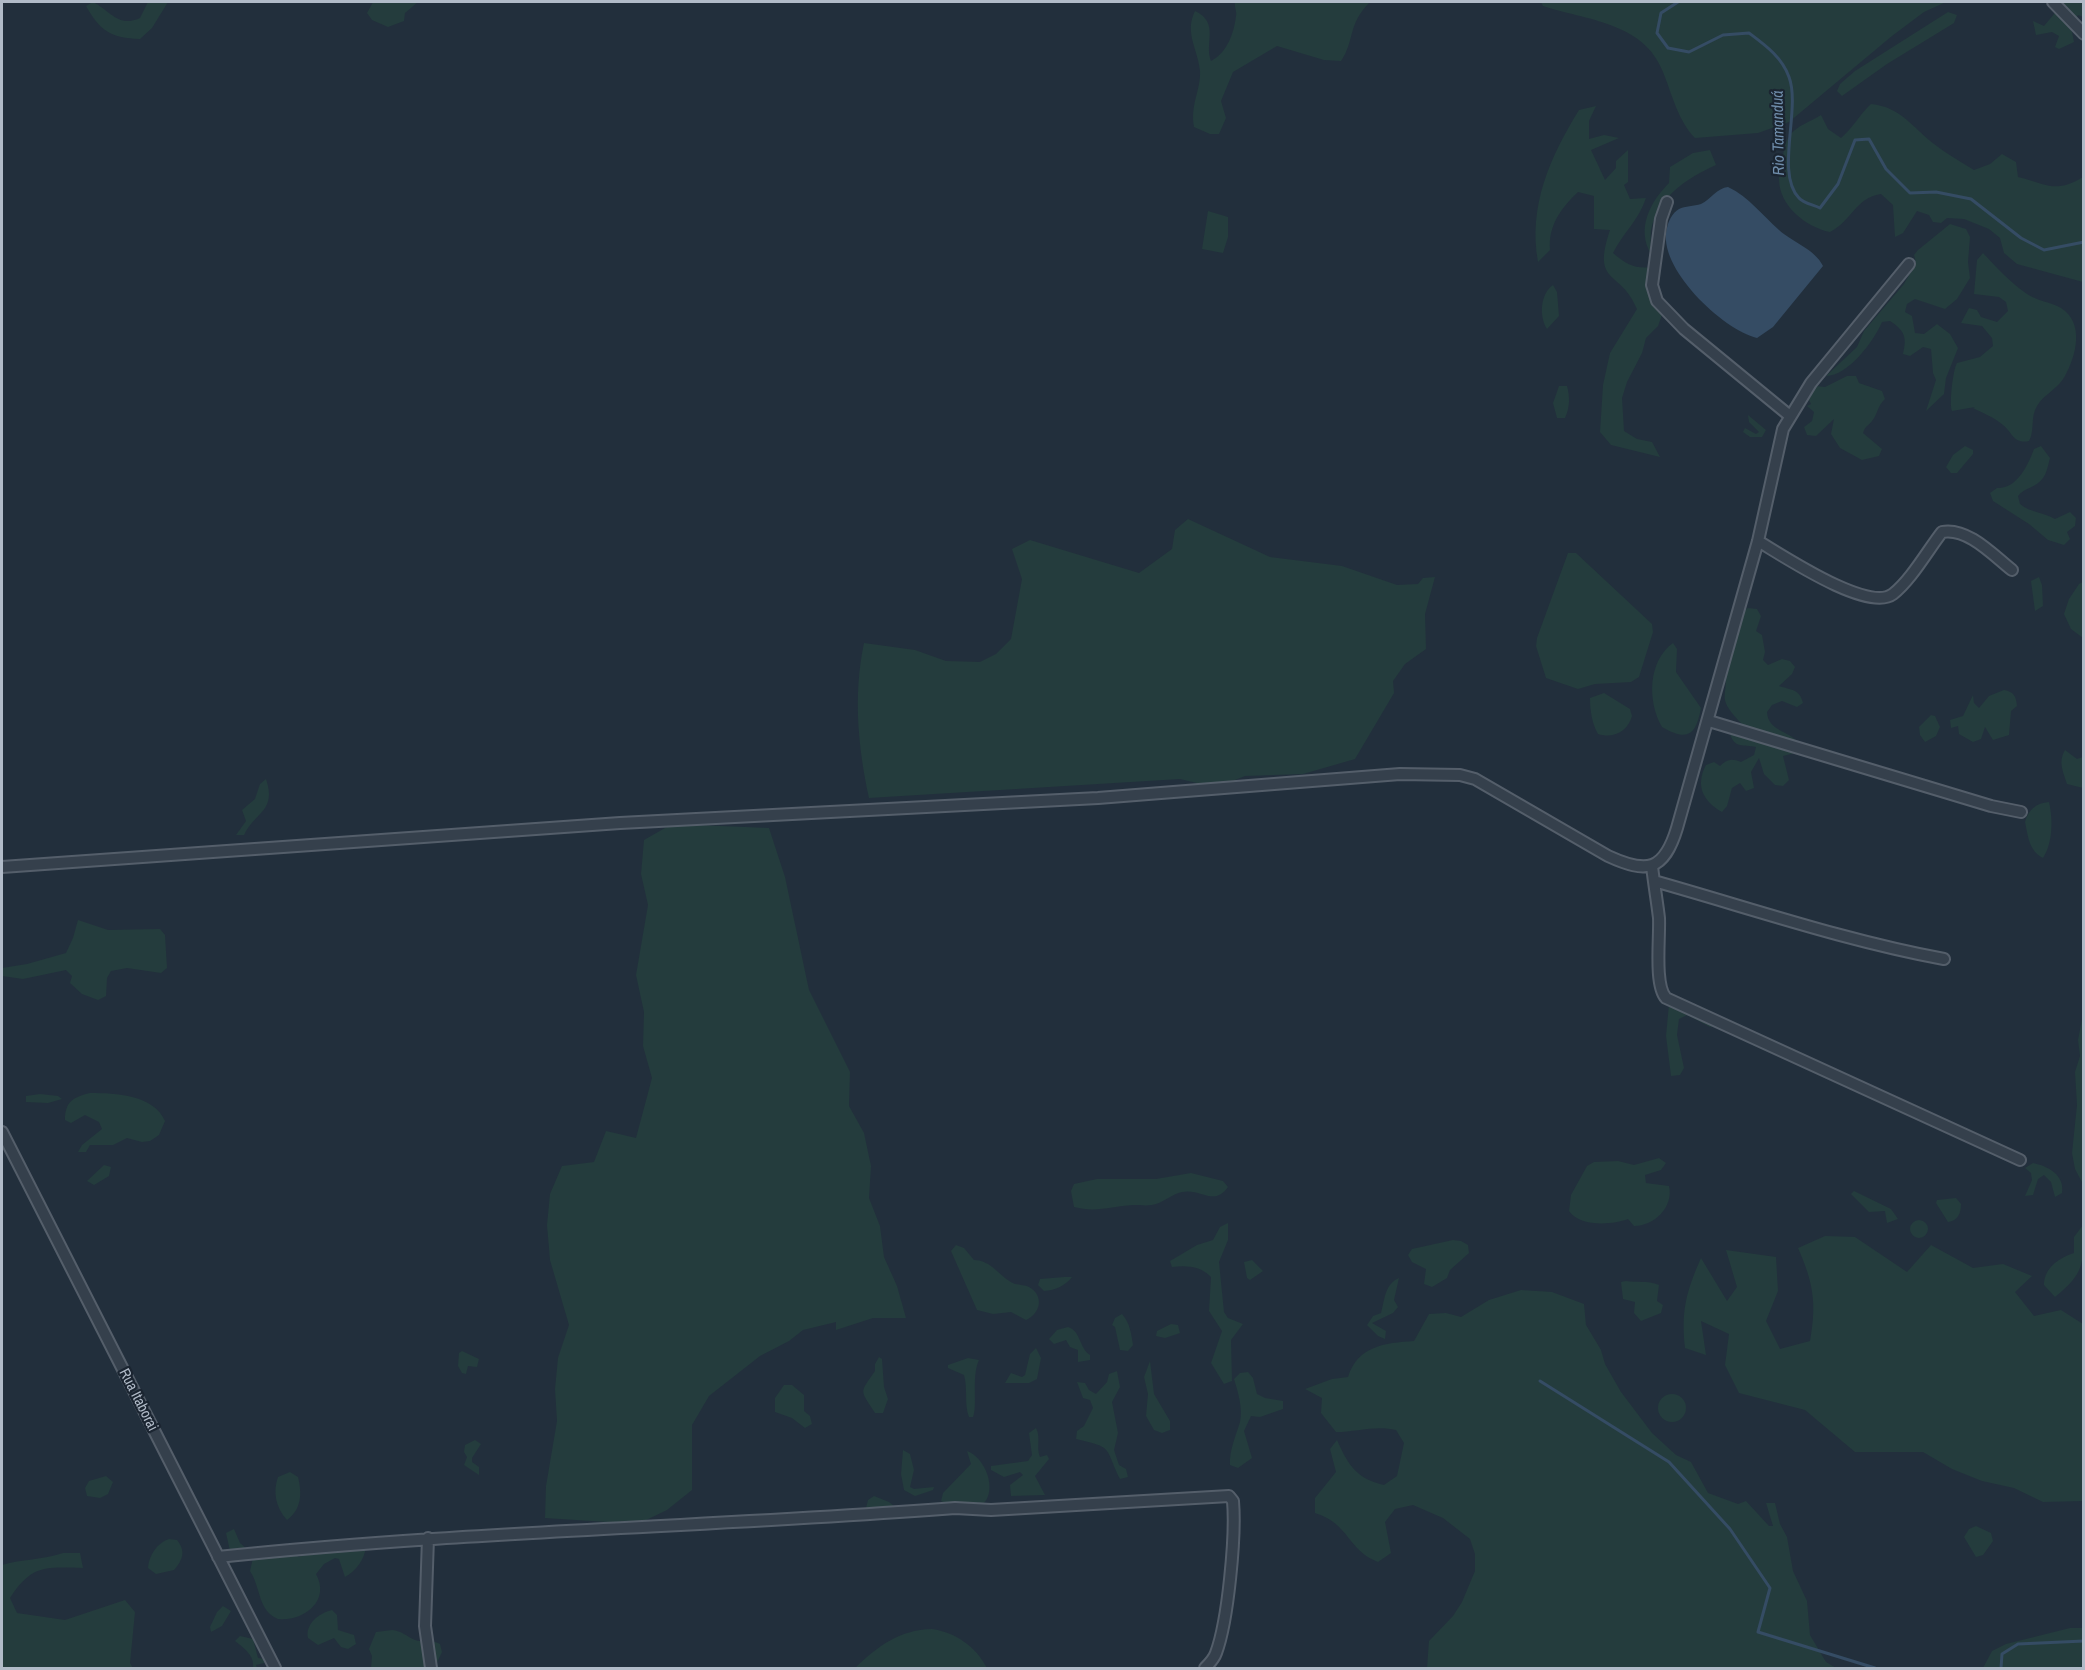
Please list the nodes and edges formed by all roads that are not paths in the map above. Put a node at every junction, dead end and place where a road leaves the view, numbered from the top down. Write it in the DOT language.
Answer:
graph roads {
  1 [pos="2054,2"];
  2 [pos="2084,34"];
  3 [pos="1667,202"];
  4 [pos="1909,264"];
  5 [pos="1790,416"];
  6 [pos="1758,541"];
  7 [pos="2012,570"];
  8 [pos="1709,721"];
  9 [pos="2021,812"];
  10 [pos="1652,866"];
  11 [pos="2,867"];
  12 [pos="1654,881"];
  13 [pos="1944,959"];
  14 [pos="2,1132"];
  15 [pos="2020,1160"];
  16 [pos="428,1538"];
  17 [pos="218,1557"];
  18 [pos="275,1668"];
  19 [pos="431,1668"];
  20 [pos="1205,1668"];
  1 -- 2 [label="street"];
  3 -- 5 [label="street"];
  4 -- 5 [label="street"];
  5 -- 6 [label="street"];
  6 -- 7 [label="street"];
  6 -- 8 [label="street"];
  8 -- 9 [label="street"];
  8 -- 10 [label="street"];
  10 -- 11 [label="street"];
  10 -- 12 [label="street"];
  12 -- 13 [label="street"];
  12 -- 15 [label="street"];
  14 -- 17 [label="street, Rua Itaborai"];
  16 -- 17 [label="street"];
  16 -- 19 [label="street"];
  16 -- 20 [label="street"];
  17 -- 18 [label="street, Rua Itaborai"];
}
